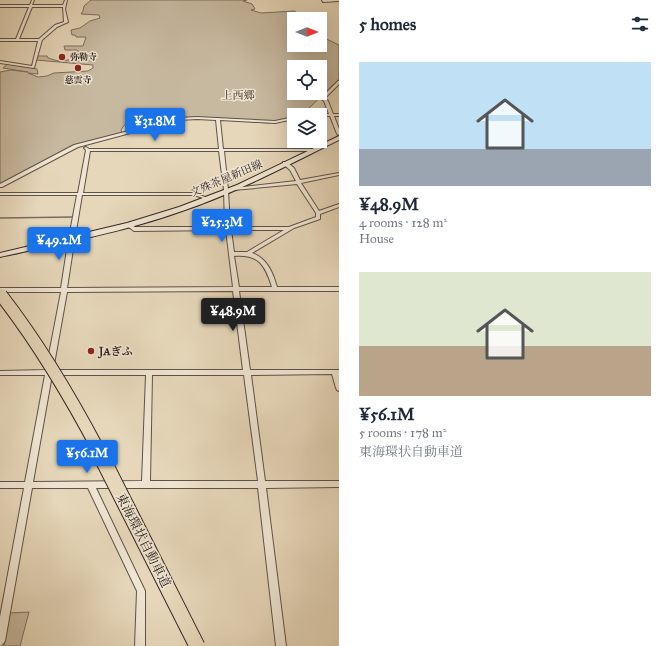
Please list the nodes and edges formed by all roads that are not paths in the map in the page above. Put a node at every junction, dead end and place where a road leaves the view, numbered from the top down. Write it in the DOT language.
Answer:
graph roads {
  1 [pos="33,0"];
  2 [pos="66,0"];
  3 [pos="323,0"];
  4 [pos="339,0"];
  5 [pos="0,6"];
  6 [pos="30,6"];
  7 [pos="65,6"];
  8 [pos="0,40"];
  9 [pos="17,40"];
  10 [pos="40,40"];
  11 [pos="0,62"];
  12 [pos="339,82"];
  13 [pos="327,115"];
  14 [pos="332,115"];
  15 [pos="339,115"];
  16 [pos="287,119"];
  17 [pos="218,120"];
  18 [pos="339,134"];
  19 [pos="339,138"];
  20 [pos="83,145"];
  21 [pos="88,150"];
  22 [pos="221,150"];
  23 [pos="314,150"];
  24 [pos="286,163"];
  25 [pos="339,174"];
  26 [pos="299,182"];
  27 [pos="0,186"];
  28 [pos="226,190"];
  29 [pos="0,194"];
  30 [pos="80,194"];
  31 [pos="206,198"];
  32 [pos="339,205"];
  33 [pos="318,213"];
  34 [pos="129,225"];
  35 [pos="289,228"];
  36 [pos="228,229"];
  37 [pos="73,237"];
  38 [pos="232,254"];
  39 [pos="248,254"];
  40 [pos="0,255"];
  41 [pos="274,289"];
  42 [pos="0,290"];
  43 [pos="64,290"];
  44 [pos="236,290"];
  45 [pos="339,290"];
  46 [pos="0,294"];
  47 [pos="49,372"];
  48 [pos="247,372"];
  49 [pos="337,372"];
  50 [pos="0,373"];
  51 [pos="149,373"];
  52 [pos="339,388"];
  53 [pos="146,483"];
  54 [pos="90,484"];
  55 [pos="339,484"];
  56 [pos="0,485"];
  57 [pos="29,485"];
  58 [pos="262,485"];
  59 [pos="0,641"];
  60 [pos="140,646"];
  61 [pos="197,646"];
  62 [pos="281,646"];
  1 -- 6 [label="street"];
  2 -- 7 [label="street"];
  3 -- 4 [label="street"];
  5 -- 6 [label="street"];
  6 -- 7 [label="street"];
  6 -- 9 [label="street"];
  7 -- 10 [label="street"];
  8 -- 9 [label="street"];
  9 -- 10 [label="street"];
  10 -- 11 [label="street"];
  12 -- 14 [label="street"];
  13 -- 14 [label="street"];
  14 -- 15 [label="street"];
  14 -- 18 [label="street"];
  16 -- 17 [label="street"];
  17 -- 20 [label="street"];
  17 -- 22 [label="street"];
  19 -- 23 [label="main road, 文殊茶屋新田線"];
  20 -- 21 [label="street"];
  20 -- 27 [label="street"];
  21 -- 22 [label="street"];
  21 -- 30 [label="street"];
  22 -- 23 [label="street"];
  22 -- 28 [label="street"];
  23 -- 24 [label="main road, 文殊茶屋新田線"];
  24 -- 26 [label="street"];
  24 -- 28 [label="main road, 文殊茶屋新田線"];
  25 -- 26 [label="street"];
  26 -- 28 [label="street"];
  26 -- 33 [label="street"];
  28 -- 31 [label="main road, 文殊茶屋新田線"];
  28 -- 36 [label="street"];
  29 -- 30 [label="street"];
  30 -- 31 [label="street"];
  30 -- 37 [label="street"];
  31 -- 34 [label="main road, 文殊茶屋新田線"];
  32 -- 33 [label="street"];
  33 -- 35 [label="street"];
  34 -- 36 [label="street"];
  34 -- 37 [label="main road, 文殊茶屋新田線"];
  35 -- 36 [label="street"];
  35 -- 39 [label="street"];
  36 -- 38 [label="street"];
  37 -- 40 [label="main road, 文殊茶屋新田線"];
  37 -- 43 [label="street"];
  38 -- 39 [label="street"];
  38 -- 44 [label="street"];
  39 -- 41 [label="street"];
  41 -- 44 [label="street"];
  41 -- 45 [label="street"];
  42 -- 43 [label="street"];
  43 -- 44 [label="street"];
  43 -- 47 [label="street"];
  44 -- 48 [label="street"];
  46 -- 61 [label="highway, 東海環状自動車道, bridge"];
  47 -- 50 [label="street"];
  47 -- 51 [label="street"];
  47 -- 57 [label="street"];
  48 -- 49 [label="street"];
  48 -- 51 [label="street"];
  48 -- 58 [label="street"];
  49 -- 52 [label="street"];
  51 -- 53 [label="street"];
  53 -- 54 [label="street"];
  53 -- 58 [label="street"];
  54 -- 57 [label="street"];
  54 -- 60 [label="street"];
  55 -- 58 [label="street"];
  56 -- 57 [label="street"];
  57 -- 59 [label="street"];
  58 -- 62 [label="street"];
}
